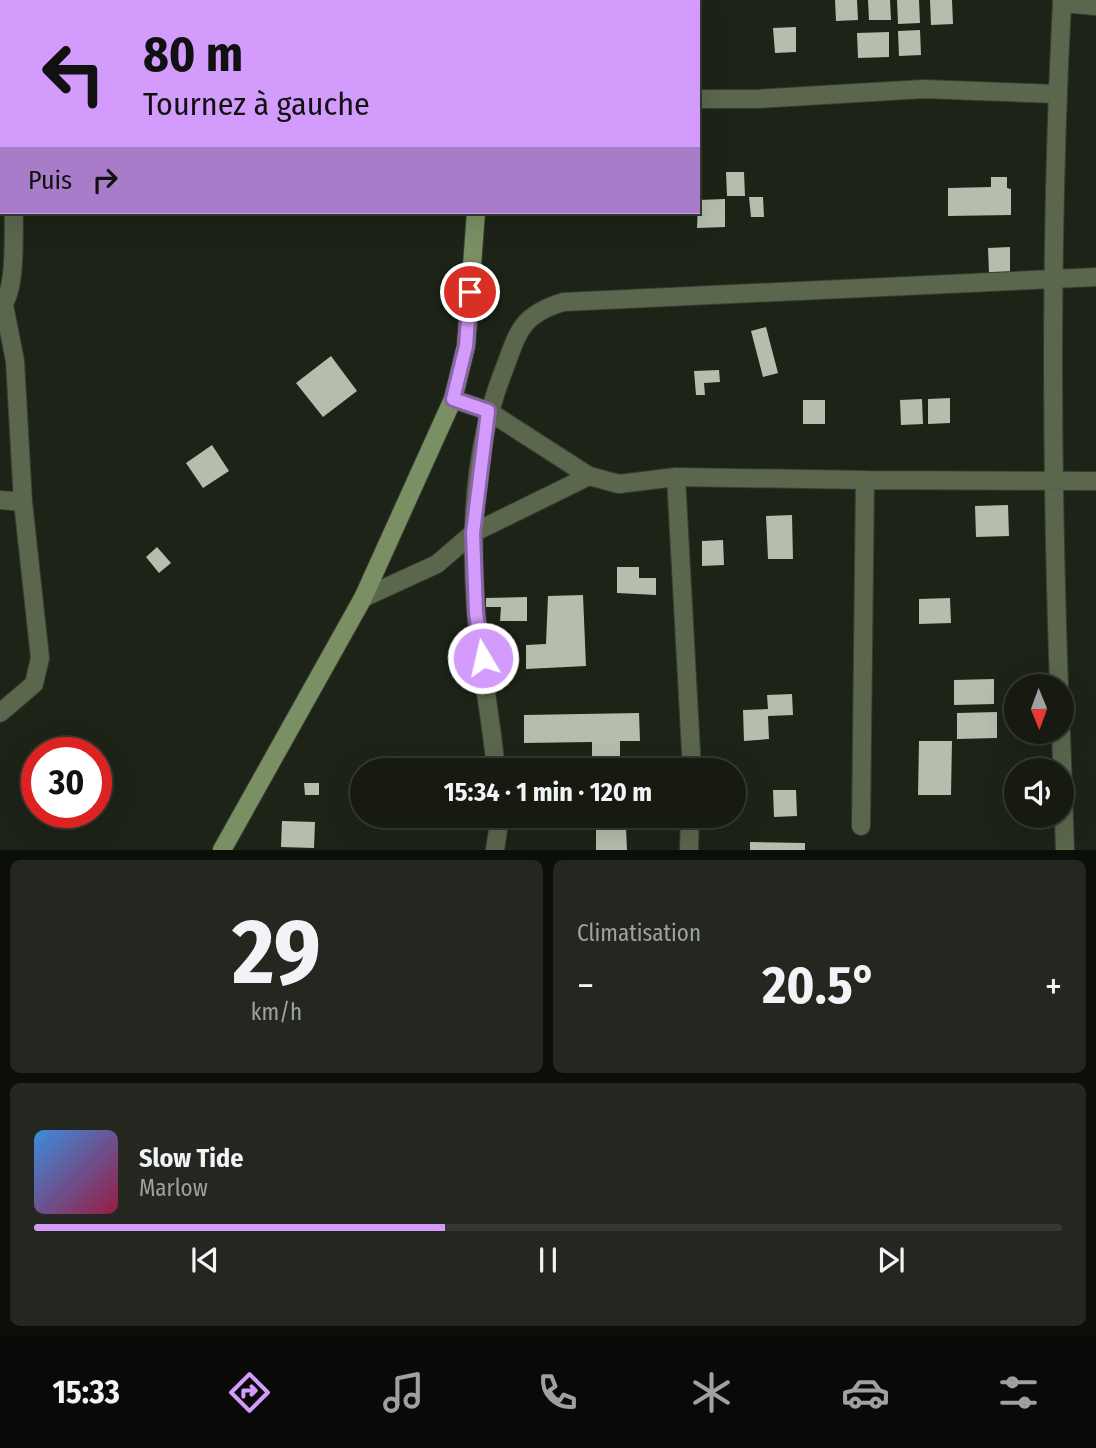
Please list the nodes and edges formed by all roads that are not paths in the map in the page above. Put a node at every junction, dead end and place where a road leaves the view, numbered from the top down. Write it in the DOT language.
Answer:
graph roads {
  1 [pos="1062,2"];
  2 [pos="1096,6"];
  3 [pos="1057,94"];
  4 [pos="700,99"];
  5 [pos="13,214"];
  6 [pos="476,214"];
  7 [pos="1055,277"];
  8 [pos="1096,277"];
  9 [pos="2,307"];
  10 [pos="453,399"];
  11 [pos="488,411"];
  12 [pos="589,476"];
  13 [pos="676,477"];
  14 [pos="865,480"];
  15 [pos="1052,480"];
  16 [pos="1096,481"];
  17 [pos="0,500"];
  18 [pos="23,502"];
  19 [pos="473,533"];
  20 [pos="363,598"];
  21 [pos="1059,674"];
  22 [pos="0,713"];
  23 [pos="1061,744"];
  24 [pos="495,758"];
  25 [pos="691,758"];
  26 [pos="861,826"];
  27 [pos="498,828"];
  28 [pos="690,828"];
  29 [pos="222,849"];
  30 [pos="495,849"];
  31 [pos="689,849"];
  32 [pos="1065,849"];
  1 -- 2 [label="street"];
  1 -- 3 [label="street"];
  3 -- 4 [label="street"];
  3 -- 7 [label="street"];
  5 -- 9 [label="street"];
  6 -- 10 [label="main road"];
  7 -- 8 [label="street"];
  7 -- 11 [label="street"];
  7 -- 15 [label="street"];
  9 -- 18 [label="street"];
  10 -- 11 [label="street"];
  10 -- 20 [label="main road"];
  11 -- 12 [label="street"];
  11 -- 19 [label="street"];
  12 -- 13 [label="street"];
  12 -- 19 [label="street"];
  13 -- 14 [label="street"];
  13 -- 25 [label="street"];
  14 -- 15 [label="street"];
  14 -- 26 [label="street"];
  15 -- 16 [label="street"];
  15 -- 21 [label="street"];
  17 -- 18 [label="street"];
  18 -- 22 [label="street"];
  19 -- 20 [label="street"];
  19 -- 24 [label="street"];
  20 -- 29 [label="main road"];
  23 -- 32 [label="street"];
  27 -- 30 [label="street"];
  28 -- 31 [label="street"];
}
